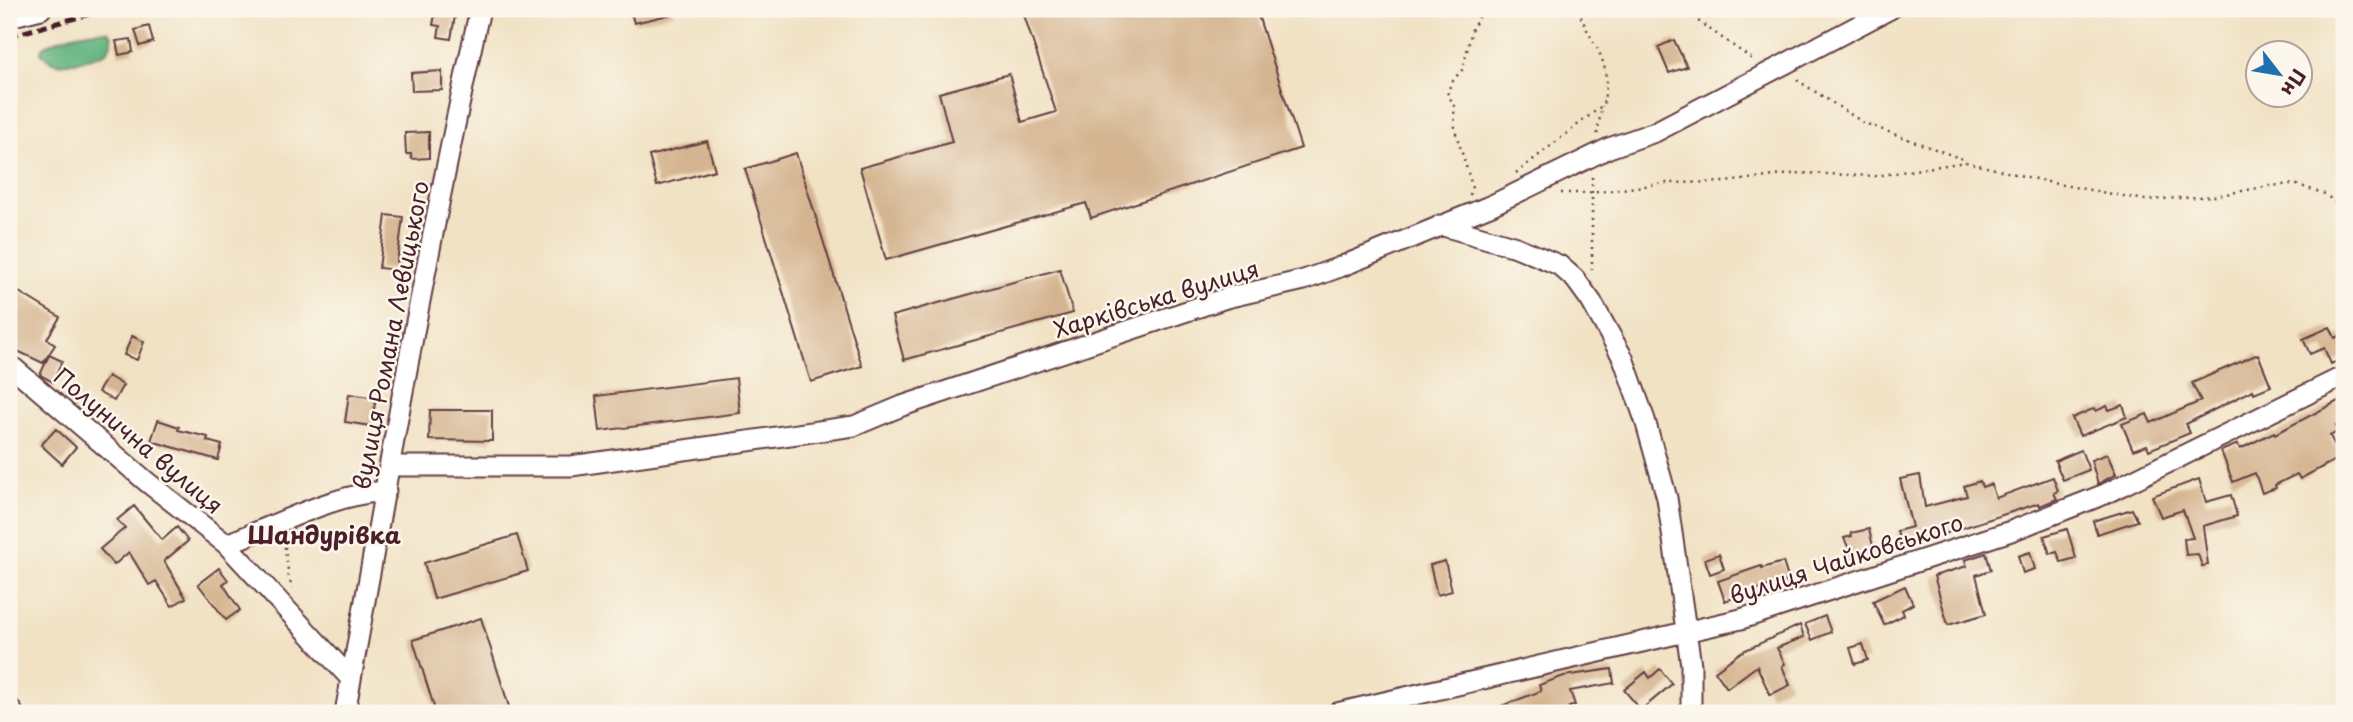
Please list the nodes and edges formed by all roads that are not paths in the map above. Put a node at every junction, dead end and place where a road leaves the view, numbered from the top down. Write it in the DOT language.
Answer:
graph roads {
  1 [pos="41,9"];
  2 [pos="480,9"];
  3 [pos="1890,9"];
  4 [pos="9,17"];
  5 [pos="1440,225"];
  6 [pos="9,364"];
  7 [pos="2344,376"];
  8 [pos="391,466"];
  9 [pos="386,491"];
  10 [pos="226,544"];
  11 [pos="1686,633"];
  12 [pos="351,680"];
  13 [pos="9,707"];
  14 [pos="13,713"];
  15 [pos="345,713"];
  16 [pos="1337,713"];
  17 [pos="1691,713"];
  1 -- 4 [label="street"];
  2 -- 8 [label="street, вулиця Романа Левицького"];
  3 -- 5 [label="street, Харківська вулиця"];
  5 -- 8 [label="street, Харківська вулиця"];
  5 -- 11 [label="street"];
  6 -- 10 [label="street, Полунична вулиця"];
  7 -- 11 [label="street, вулиця Чайковського"];
  8 -- 9 [label="street, вулиця Романа Левицького"];
  9 -- 10 [label="street"];
  9 -- 12 [label="street, вулиця Романа Левицького"];
  10 -- 12 [label="street, Полунична вулиця"];
  11 -- 16 [label="street, вулиця Чайковського"];
  11 -- 17 [label="street"];
  12 -- 15 [label="street, вулиця Романа Левицького"];
  13 -- 14 [label="street"];
}
